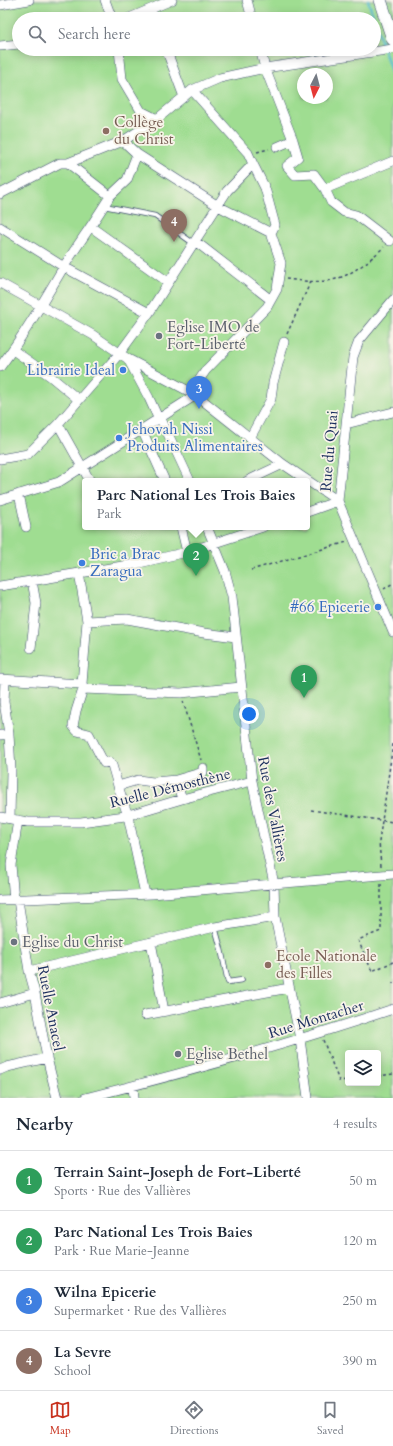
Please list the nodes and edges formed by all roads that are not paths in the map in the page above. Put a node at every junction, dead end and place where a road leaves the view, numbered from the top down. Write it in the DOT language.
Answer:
graph roads {
  1 [pos="29,0"];
  2 [pos="105,0"];
  3 [pos="172,0"];
  4 [pos="247,0"];
  5 [pos="380,0"];
  6 [pos="0,5"];
  7 [pos="153,5"];
  8 [pos="109,12"];
  9 [pos="140,12"];
  10 [pos="250,12"];
  11 [pos="393,39"];
  12 [pos="12,45"];
  13 [pos="0,46"];
  14 [pos="393,49"];
  15 [pos="381,51"];
  16 [pos="120,56"];
  17 [pos="169,56"];
  18 [pos="262,56"];
  19 [pos="346,56"];
  20 [pos="265,68"];
  21 [pos="192,90"];
  22 [pos="184,97"];
  23 [pos="157,119"];
  24 [pos="293,140"];
  25 [pos="123,141"];
  26 [pos="277,147"];
  27 [pos="137,154"];
  28 [pos="393,161"];
  29 [pos="68,163"];
  30 [pos="253,164"];
  31 [pos="325,189"];
  32 [pos="0,194"];
  33 [pos="110,196"];
  34 [pos="104,206"];
  35 [pos="218,206"];
  36 [pos="0,227"];
  37 [pos="91,227"];
  38 [pos="271,233"];
  39 [pos="390,241"];
  40 [pos="194,242"];
  41 [pos="64,267"];
  42 [pos="168,282"];
  43 [pos="0,283"];
  44 [pos="271,300"];
  45 [pos="393,300"];
  46 [pos="42,306"];
  47 [pos="149,313"];
  48 [pos="284,342"];
  49 [pos="13,350"];
  50 [pos="119,354"];
  51 [pos="128,359"];
  52 [pos="0,367"];
  53 [pos="193,394"];
  54 [pos="79,400"];
  55 [pos="393,412"];
  56 [pos="160,419"];
  57 [pos="58,424"];
  58 [pos="346,424"];
  59 [pos="142,430"];
  60 [pos="250,438"];
  61 [pos="0,459"];
  62 [pos="283,464"];
  63 [pos="83,468"];
  64 [pos="88,478"];
  65 [pos="164,478"];
  66 [pos="189,478"];
  67 [pos="253,478"];
  68 [pos="304,478"];
  69 [pos="310,482"];
  70 [pos="19,494"];
  71 [pos="0,500"];
  72 [pos="338,501"];
  73 [pos="310,511"];
  74 [pos="26,527"];
  75 [pos="182,530"];
  76 [pos="208,530"];
  77 [pos="254,530"];
  78 [pos="214,544"];
  79 [pos="187,552"];
  80 [pos="80,573"];
  81 [pos="32,581"];
  82 [pos="0,586"];
  83 [pos="87,621"];
  84 [pos="393,632"];
  85 [pos="236,637"];
  86 [pos="31,648"];
  87 [pos="2,680"];
  88 [pos="82,686"];
  89 [pos="241,687"];
  90 [pos="4,734"];
  91 [pos="203,768"];
  92 [pos="176,780"];
  93 [pos="252,781"];
  94 [pos="118,786"];
  95 [pos="182,799"];
  96 [pos="128,816"];
  97 [pos="0,817"];
  98 [pos="14,819"];
  99 [pos="393,874"];
  100 [pos="274,884"];
  101 [pos="145,894"];
  102 [pos="0,900"];
  103 [pos="16,900"];
  104 [pos="275,917"];
  105 [pos="215,927"];
  106 [pos="151,942"];
  107 [pos="29,970"];
  108 [pos="242,980"];
  109 [pos="289,988"];
  110 [pos="35,994"];
  111 [pos="0,1003"];
  112 [pos="393,1009"];
  113 [pos="164,1011"];
  114 [pos="145,1015"];
  115 [pos="300,1039"];
  116 [pos="47,1058"];
  117 [pos="0,1070"];
  118 [pos="133,1086"];
  119 [pos="57,1098"];
  120 [pos="85,1098"];
  121 [pos="134,1098"];
  122 [pos="308,1098"];
  1 -- 6 [label="street"];
  2 -- 8 [label="street"];
  3 -- 7 [label="street"];
  4 -- 10 [label="street"];
  5 -- 11 [label="main road"];
  7 -- 9 [label="street"];
  12 -- 13 [label="street"];
  14 -- 15 [label="street"];
  16 -- 23 [label="street"];
  17 -- 22 [label="street"];
  18 -- 20 [label="street"];
  19 -- 20 [label="street"];
  20 -- 21 [label="street"];
  20 -- 24 [label="street"];
  21 -- 22 [label="street"];
  21 -- 30 [label="street"];
  22 -- 23 [label="street"];
  23 -- 25 [label="street"];
  24 -- 26 [label="street"];
  24 -- 31 [label="street"];
  25 -- 27 [label="street"];
  25 -- 29 [label="street"];
  27 -- 33 [label="street"];
  27 -- 35 [label="street"];
  28 -- 31 [label="street"];
  29 -- 32 [label="street"];
  29 -- 33 [label="street"];
  30 -- 35 [label="street"];
  30 -- 38 [label="street"];
  31 -- 39 [label="street"];
  33 -- 34 [label="street"];
  34 -- 37 [label="street"];
  34 -- 40 [label="lane"];
  35 -- 38 [label="street"];
  35 -- 40 [label="street"];
  36 -- 41 [label="street"];
  37 -- 41 [label="street"];
  37 -- 42 [label="street"];
  38 -- 44 [label="street"];
  40 -- 42 [label="street"];
  40 -- 44 [label="street"];
  41 -- 46 [label="street"];
  41 -- 47 [label="street"];
  42 -- 47 [label="street"];
  43 -- 46 [label="street"];
  44 -- 53 [label="street"];
  45 -- 58 [label="street, Rue du Quai"];
  46 -- 49 [label="street"];
  46 -- 50 [label="street"];
  47 -- 50 [label="street"];
  48 -- 60 [label="street"];
  49 -- 52 [label="street"];
  49 -- 54 [label="street"];
  50 -- 51 [label="street"];
  50 -- 54 [label="street"];
  51 -- 53 [label="street"];
  51 -- 56 [label="street"];
  53 -- 56 [label="street"];
  53 -- 60 [label="street"];
  54 -- 57 [label="street"];
  55 -- 58 [label="street"];
  56 -- 59 [label="street"];
  56 -- 66 [label="street"];
  57 -- 61 [label="street"];
  57 -- 63 [label="street"];
  58 -- 72 [label="street, Rue du Quai"];
  59 -- 63 [label="street"];
  59 -- 65 [label="street"];
  60 -- 62 [label="street"];
  62 -- 67 [label="street"];
  62 -- 68 [label="street"];
  63 -- 64 [label="street"];
  63 -- 70 [label="street"];
  69 -- 72 [label="street"];
  70 -- 71 [label="street"];
  70 -- 74 [label="street"];
  72 -- 73 [label="street"];
  72 -- 84 [label="street, Rue du Quai"];
  75 -- 79 [label="street"];
  76 -- 78 [label="street, Rue des Vallières"];
  77 -- 78 [label="street"];
  78 -- 79 [label="street"];
  78 -- 85 [label="street, Rue des Vallières"];
  79 -- 80 [label="street"];
  80 -- 81 [label="street"];
  80 -- 83 [label="street"];
  81 -- 82 [label="street"];
  81 -- 86 [label="street"];
  83 -- 85 [label="street"];
  83 -- 88 [label="street"];
  85 -- 89 [label="street, Rue des Vallières"];
  87 -- 88 [label="street"];
  87 -- 90 [label="street, Ruelle Anacel"];
  88 -- 89 [label="street"];
  88 -- 94 [label="street"];
  89 -- 93 [label="street, Rue des Vallières"];
  90 -- 98 [label="street, Ruelle Anacel"];
  91 -- 92 [label="street"];
  92 -- 94 [label="street"];
  92 -- 95 [label="street"];
  93 -- 95 [label="street, Ruelle Démosthène"];
  93 -- 100 [label="street, Rue des Vallières"];
  94 -- 96 [label="street"];
  95 -- 96 [label="street, Ruelle Démosthène"];
  96 -- 98 [label="street, Ruelle Démosthène"];
  96 -- 101 [label="street"];
  97 -- 98 [label="street, Ruelle Démosthène"];
  98 -- 103 [label="street, Ruelle Anacel"];
  99 -- 100 [label="street"];
  100 -- 101 [label="street"];
  100 -- 104 [label="street, Rue des Vallières"];
  101 -- 103 [label="street"];
  102 -- 103 [label="street"];
  103 -- 107 [label="street, Ruelle Anacel"];
  104 -- 105 [label="street"];
  104 -- 109 [label="street, Rue des Vallières"];
  105 -- 106 [label="street"];
  105 -- 108 [label="lane"];
  106 -- 107 [label="street"];
  106 -- 113 [label="street"];
  107 -- 110 [label="street, Ruelle Anacel"];
  109 -- 113 [label="street"];
  109 -- 115 [label="street, Rue des Vallières"];
  110 -- 111 [label="street"];
  110 -- 116 [label="street, Ruelle Anacel"];
  112 -- 115 [label="street, Rue Montacher"];
  113 -- 114 [label="street"];
  115 -- 118 [label="street, Rue Montacher"];
  115 -- 122 [label="street, Rue des Vallières"];
  116 -- 117 [label="street"];
  116 -- 119 [label="street, Ruelle Anacel"];
  118 -- 120 [label="street, Rue Montacher"];
  118 -- 121 [label="street"];
}
